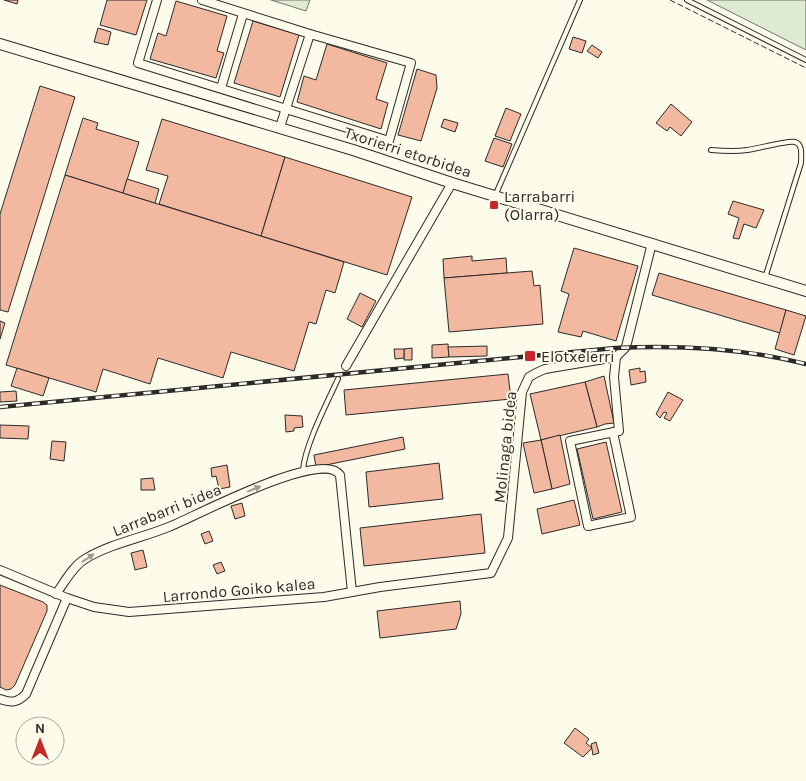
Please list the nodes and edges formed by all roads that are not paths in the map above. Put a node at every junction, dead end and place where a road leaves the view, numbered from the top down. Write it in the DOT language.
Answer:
graph roads {
  1 [pos="156,0"];
  2 [pos="202,0"];
  3 [pos="580,0"];
  4 [pos="687,0"];
  5 [pos="243,14"];
  6 [pos="310,34"];
  7 [pos="0,44"];
  8 [pos="806,60"];
  9 [pos="221,88"];
  10 [pos="286,108"];
  11 [pos="280,127"];
  12 [pos="711,150"];
  13 [pos="452,183"];
  14 [pos="495,196"];
  15 [pos="652,243"];
  16 [pos="765,278"];
  17 [pos="806,291"];
  18 [pos="616,358"];
  19 [pos="346,366"];
  20 [pos="338,379"];
  21 [pos="612,432"];
  22 [pos="303,470"];
  23 [pos="0,570"];
  24 [pos="487,575"];
  25 [pos="352,592"];
  26 [pos="56,594"];
  27 [pos="67,598"];
  28 [pos="0,699"];
  1 -- 9 [label="street"];
  2 -- 5 [label="street"];
  3 -- 14 [label="lane"];
  4 -- 8 [label="lane"];
  5 -- 6 [label="street"];
  5 -- 9 [label="street"];
  6 -- 10 [label="street"];
  6 -- 10 [label="street"];
  7 -- 11 [label="street, Txorierri etorbidea"];
  9 -- 10 [label="street"];
  10 -- 11 [label="street"];
  11 -- 13 [label="street, Txorierri etorbidea"];
  12 -- 16 [label="lane"];
  13 -- 14 [label="street, Txorierri etorbidea"];
  13 -- 19 [label="street"];
  14 -- 15 [label="street, Txorierri etorbidea"];
  15 -- 16 [label="street, Txorierri etorbidea"];
  15 -- 18 [label="street"];
  16 -- 17 [label="street, Txorierri etorbidea"];
  18 -- 21 [label="street"];
  18 -- 24 [label="street, Molinaga bidea"];
  20 -- 22 [label="lane"];
  21 -- 21 [label="street"];
  22 -- 25 [label="street, Larrabarri bidea"];
  26 -- 22 [label="street, Larrabarri bidea, one-way"];
  23 -- 26 [label="street, Larrondo Goiko kalea"];
  24 -- 25 [label="street, Larrondo Goiko kalea"];
  25 -- 27 [label="street, Larrondo Goiko kalea"];
  26 -- 27 [label="street, Larrondo Goiko kalea"];
  27 -- 28 [label="street"];
}
